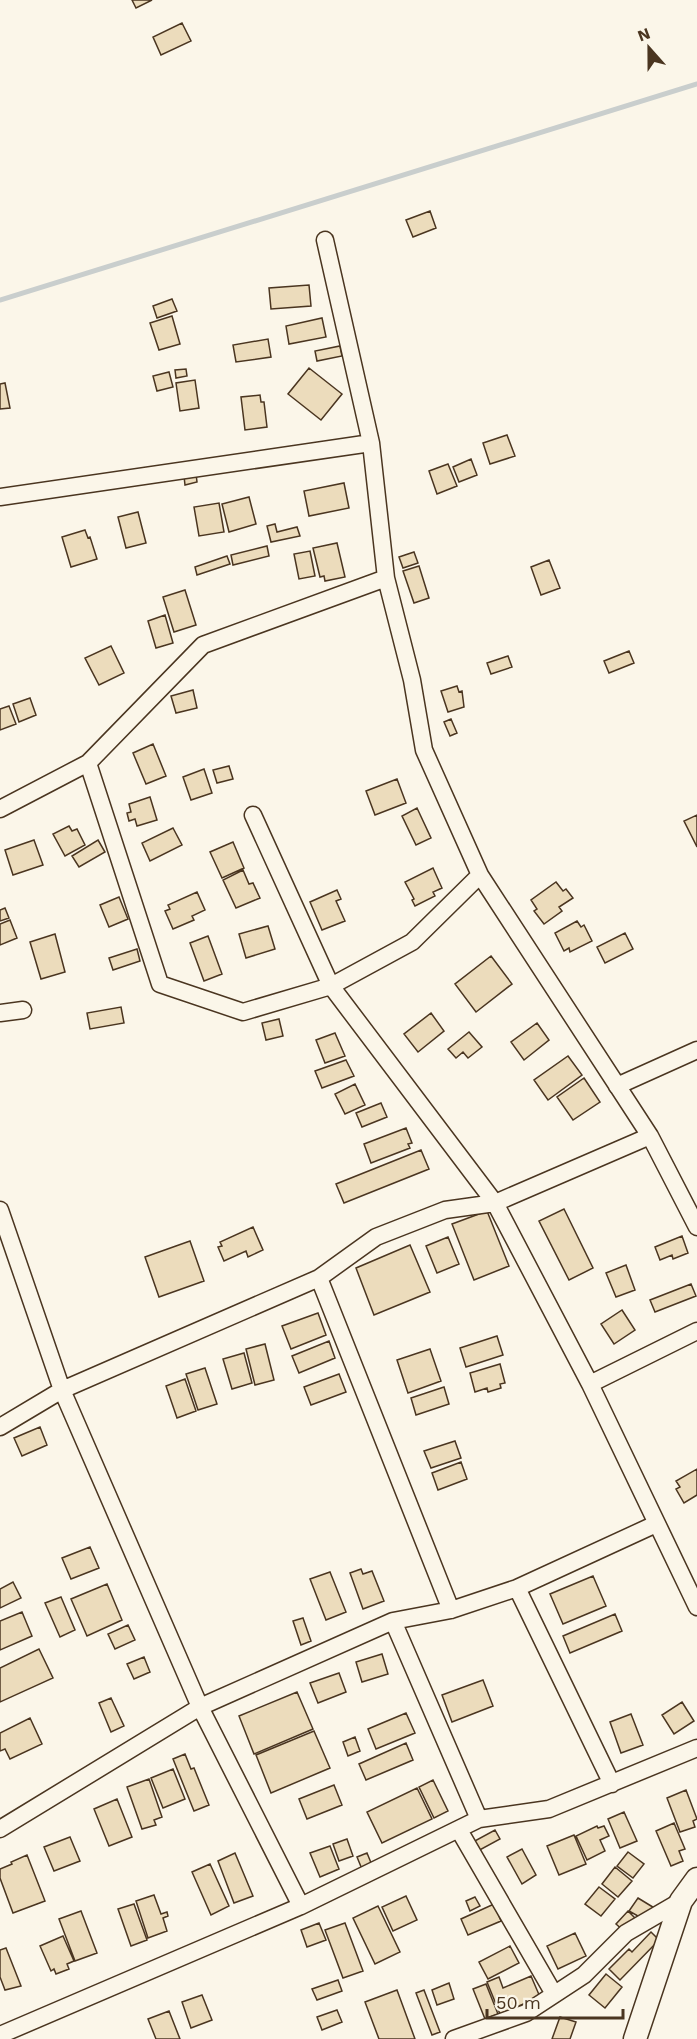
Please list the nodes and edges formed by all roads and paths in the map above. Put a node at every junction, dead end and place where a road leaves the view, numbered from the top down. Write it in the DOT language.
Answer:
graph roads {
  1 [pos="325,240"];
  2 [pos="370,443"];
  3 [pos="0,497"];
  4 [pos="386,578"];
  5 [pos="88,763"];
  6 [pos="0,809"];
  7 [pos="253,815"];
  8 [pos="480,875"];
  9 [pos="331,986"];
  10 [pos="23,1010"];
  11 [pos="0,1013"];
  12 [pos="697,1050"];
  13 [pos="617,1086"];
  14 [pos="650,1136"];
  15 [pos="495,1203"];
  16 [pos="0,1210"];
  17 [pos="697,1227"];
  18 [pos="319,1278"];
  19 [pos="697,1331"];
  20 [pos="590,1383"];
  21 [pos="62,1390"];
  22 [pos="0,1427"];
  23 [pos="656,1524"];
  24 [pos="518,1588"];
  25 [pos="697,1607"];
  26 [pos="451,1610"];
  27 [pos="393,1622"];
  28 [pos="200,1707"];
  29 [pos="697,1748"];
  30 [pos="612,1784"];
  31 [pos="479,1819"];
  32 [pos="2,1822"];
  33 [pos="459,1830"];
  34 [pos="697,1879"];
  35 [pos="681,1901"];
  36 [pos="300,1906"];
  37 [pos="554,1994"];
  38 [pos="0,2035"];
  39 [pos="454,2039"];
  40 [pos="635,2039"];
  1 -- 2 [label="street"];
  2 -- 3 [label="street"];
  2 -- 4 [label="street"];
  4 -- 5 [label="street"];
  4 -- 8 [label="street"];
  5 -- 6 [label="street"];
  5 -- 9 [label="street"];
  7 -- 9 [label="street"];
  8 -- 9 [label="street"];
  8 -- 13 [label="street"];
  9 -- 15 [label="street"];
  10 -- 11 [label="street"];
  12 -- 13 [label="street"];
  13 -- 14 [label="street"];
  14 -- 15 [label="street"];
  14 -- 17 [label="street"];
  15 -- 18 [label="street"];
  15 -- 20 [label="street"];
  16 -- 21 [label="street"];
  18 -- 21 [label="street"];
  18 -- 26 [label="street"];
  19 -- 20 [label="street"];
  20 -- 23 [label="street"];
  21 -- 22 [label="street"];
  21 -- 28 [label="street"];
  23 -- 24 [label="street"];
  23 -- 25 [label="street"];
  24 -- 26 [label="street"];
  24 -- 30 [label="street"];
  26 -- 27 [label="street"];
  27 -- 28 [label="street"];
  27 -- 31 [label="street"];
  28 -- 32 [label="street"];
  28 -- 36 [label="street"];
  29 -- 30 [label="street"];
  30 -- 31 [label="street"];
  31 -- 33 [label="street"];
  33 -- 36 [label="street"];
  33 -- 37 [label="street"];
  34 -- 35 [label="street"];
  35 -- 37 [label="street"];
  35 -- 40 [label="street"];
  36 -- 38 [label="street"];
  37 -- 39 [label="street"];
}
